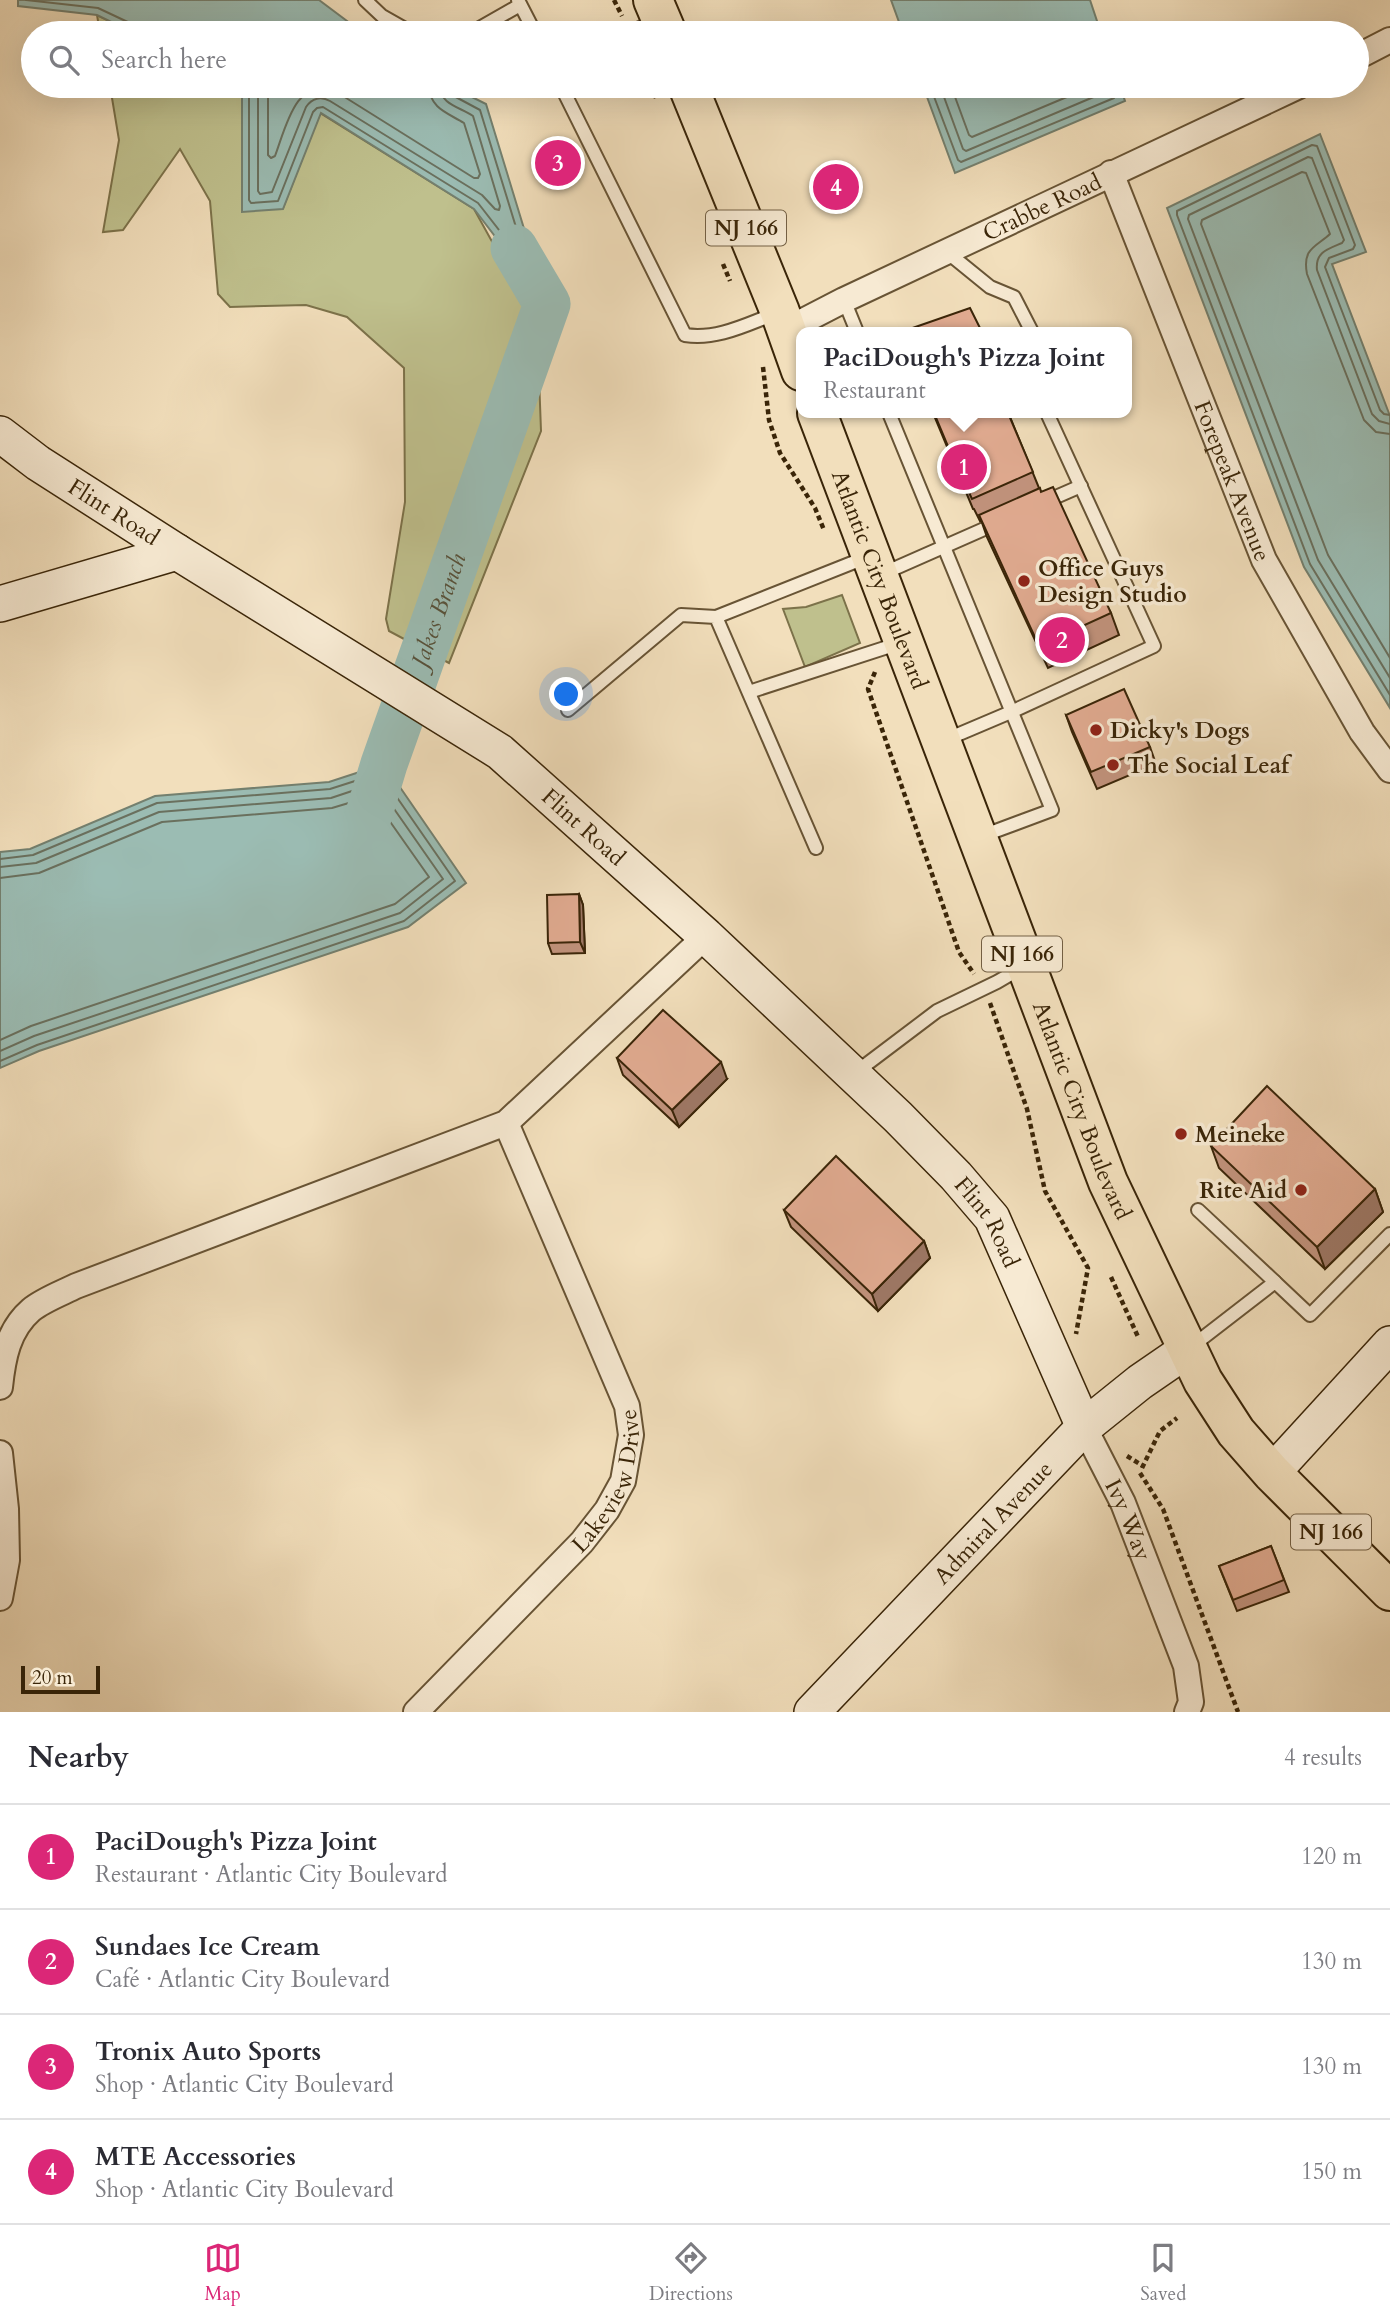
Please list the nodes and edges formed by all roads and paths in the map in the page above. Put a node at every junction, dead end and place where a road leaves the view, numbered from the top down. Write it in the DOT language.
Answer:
graph roads {
  1 [pos="365,0"];
  2 [pos="519,2"];
  3 [pos="391,21"];
  4 [pos="490,21"];
  5 [pos="529,21"];
  6 [pos="1390,40"];
  7 [pos="1369,51"];
  8 [pos="567,98"];
  9 [pos="693,98"];
  10 [pos="1273,98"];
  11 [pos="1111,173"];
  12 [pos="947,253"];
  13 [pos="844,300"];
  14 [pos="783,321"];
  15 [pos="855,327"];
  16 [pos="1029,327"];
  17 [pos="796,357"];
  18 [pos="819,418"];
  19 [pos="891,418"];
  20 [pos="1049,418"];
  21 [pos="0,434"];
  22 [pos="1081,486"];
  23 [pos="1031,508"];
  24 [pos="1018,514"];
  25 [pos="942,547"];
  26 [pos="177,552"];
  27 [pos="875,566"];
  28 [pos="0,604"];
  29 [pos="716,617"];
  30 [pos="904,642"];
  31 [pos="749,692"];
  32 [pos="568,710"];
  33 [pos="1011,712"];
  34 [pos="942,741"];
  35 [pos="1390,770"];
  36 [pos="978,838"];
  37 [pos="816,848"];
  38 [pos="706,936"];
  39 [pos="1026,965"];
  40 [pos="853,1074"];
  41 [pos="506,1123"];
  42 [pos="1198,1210"];
  43 [pos="1390,1234"];
  44 [pos="1111,1277"];
  45 [pos="1275,1282"];
  46 [pos="5,1334"];
  47 [pos="1139,1339"];
  48 [pos="1390,1344"];
  49 [pos="1049,1345"];
  50 [pos="1188,1349"];
  51 [pos="0,1387"];
  52 [pos="1177,1418"];
  53 [pos="1084,1427"];
  54 [pos="0,1453"];
  55 [pos="1140,1473"];
  56 [pos="1272,1473"];
  57 [pos="1123,1503"];
  58 [pos="1390,1591"];
  59 [pos="0,1598"];
  60 [pos="1189,1707"];
  61 [pos="416,1712"];
  62 [pos="812,1712"];
  63 [pos="1238,1712"];
  1 -- 3 [label="lane"];
  2 -- 4 [label="lane"];
  2 -- 5 [label="lane"];
  6 -- 7 [label="street"];
  8 -- 14 [label="lane"];
  9 -- 14 [label="main road, NJ 166"];
  10 -- 11 [label="street, Crabbe Road"];
  11 -- 12 [label="street, Crabbe Road"];
  11 -- 35 [label="street, Forepeak Avenue"];
  12 -- 13 [label="street, Crabbe Road"];
  12 -- 16 [label="lane"];
  13 -- 14 [label="street, Crabbe Road"];
  13 -- 15 [label="lane"];
  14 -- 17 [label="main road, NJ 166"];
  18 -- 27 [label="main road, Atlantic City Boulevard / NJ 166"];
  19 -- 25 [label="lane"];
  20 -- 22 [label="lane"];
  21 -- 26 [label="street, Flint Road"];
  22 -- 23 [label="lane"];
  22 -- 33 [label="lane"];
  24 -- 25 [label="lane"];
  25 -- 27 [label="lane"];
  25 -- 33 [label="lane"];
  26 -- 28 [label="street"];
  26 -- 38 [label="street, Flint Road"];
  27 -- 29 [label="lane"];
  27 -- 30 [label="main road, Atlantic City Boulevard / NJ 166"];
  29 -- 31 [label="lane"];
  29 -- 32 [label="lane"];
  30 -- 31 [label="lane"];
  30 -- 34 [label="main road, Atlantic City Boulevard / NJ 166"];
  31 -- 37 [label="lane"];
  33 -- 34 [label="lane"];
  33 -- 36 [label="lane"];
  34 -- 36 [label="main road, Atlantic City Boulevard / NJ 166"];
  36 -- 39 [label="main road, Atlantic City Boulevard / NJ 166"];
  38 -- 40 [label="street, Flint Road"];
  38 -- 41 [label="street"];
  39 -- 40 [label="lane"];
  39 -- 50 [label="main road, Atlantic City Boulevard / NJ 166"];
  40 -- 49 [label="street, Flint Road"];
  41 -- 46 [label="street"];
  41 -- 61 [label="street, Lakeview Drive"];
  42 -- 45 [label="lane"];
  43 -- 45 [label="lane"];
  44 -- 47 [label="path"];
  45 -- 50 [label="lane"];
  46 -- 51 [label="street"];
  48 -- 56 [label="street"];
  49 -- 53 [label="street, Ivy Way"];
  50 -- 53 [label="street, Admiral Avenue"];
  50 -- 56 [label="main road, Atlantic City Boulevard / NJ 166"];
  52 -- 55 [label="path"];
  53 -- 57 [label="street, Ivy Way"];
  53 -- 62 [label="street, Admiral Avenue"];
  54 -- 59 [label="street"];
  55 -- 57 [label="path"];
  55 -- 63 [label="path"];
  56 -- 58 [label="main road, Atlantic City Boulevard / NJ 166"];
  57 -- 60 [label="street, Ivy Way"];
}
